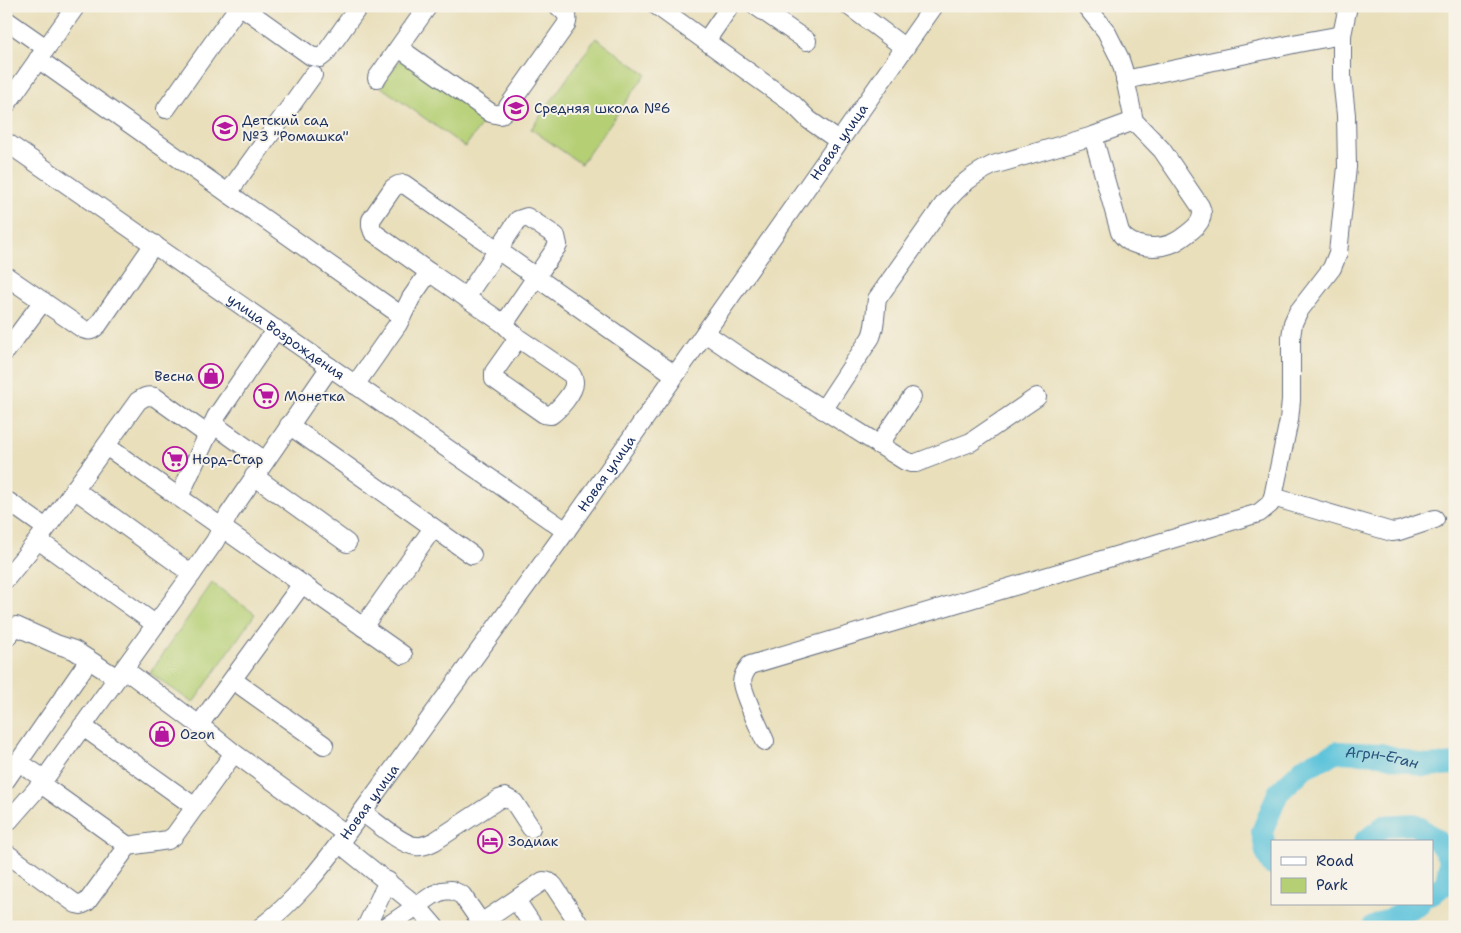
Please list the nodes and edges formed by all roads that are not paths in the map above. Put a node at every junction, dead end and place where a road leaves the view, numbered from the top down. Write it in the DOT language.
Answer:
graph roads {
  1 [pos="76,6"];
  2 [pos="240,6"];
  3 [pos="359,6"];
  4 [pos="428,6"];
  5 [pos="558,6"];
  6 [pos="657,6"];
  7 [pos="730,6"];
  8 [pos="756,6"];
  9 [pos="934,6"];
  10 [pos="1086,6"];
  11 [pos="1348,6"];
  12 [pos="853,7"];
  13 [pos="6,20"];
  14 [pos="1342,35"];
  15 [pos="706,41"];
  16 [pos="807,41"];
  17 [pos="398,48"];
  18 [pos="906,48"];
  19 [pos="42,54"];
  20 [pos="313,75"];
  21 [pos="377,78"];
  22 [pos="1125,80"];
  23 [pos="9,96"];
  24 [pos="166,109"];
  25 [pos="1134,121"];
  26 [pos="1093,136"];
  27 [pos="839,141"];
  28 [pos="6,142"];
  29 [pos="228,193"];
  30 [pos="154,244"];
  31 [pos="498,249"];
  32 [pos="429,272"];
  33 [pos="6,276"];
  34 [pos="536,277"];
  35 [pos="466,297"];
  36 [pos="43,301"];
  37 [pos="402,316"];
  38 [pos="504,324"];
  39 [pos="276,329"];
  40 [pos="705,333"];
  41 [pos="518,338"];
  42 [pos="6,351"];
  43 [pos="330,367"];
  44 [pos="676,375"];
  45 [pos="356,385"];
  46 [pos="912,397"];
  47 [pos="1037,397"];
  48 [pos="823,410"];
  49 [pos="289,425"];
  50 [pos="210,430"];
  51 [pos="879,445"];
  52 [pos="106,446"];
  53 [pos="265,461"];
  54 [pos="254,476"];
  55 [pos="74,490"];
  56 [pos="178,497"];
  57 [pos="1273,497"];
  58 [pos="9,502"];
  59 [pos="1435,519"];
  60 [pos="222,527"];
  61 [pos="433,528"];
  62 [pos="566,531"];
  63 [pos="42,534"];
  64 [pos="347,543"];
  65 [pos="472,555"];
  66 [pos="192,574"];
  67 [pos="6,579"];
  68 [pos="302,584"];
  69 [pos="155,624"];
  70 [pos="363,627"];
  71 [pos="6,638"];
  72 [pos="402,655"];
  73 [pos="89,660"];
  74 [pos="120,674"];
  75 [pos="233,680"];
  76 [pos="200,725"];
  77 [pos="82,726"];
  78 [pos="765,741"];
  79 [pos="324,745"];
  80 [pos="234,753"];
  81 [pos="19,762"];
  82 [pos="6,780"];
  83 [pos="42,782"];
  84 [pos="195,807"];
  85 [pos="362,812"];
  86 [pos="6,824"];
  87 [pos="531,828"];
  88 [pos="343,839"];
  89 [pos="128,846"];
  90 [pos="6,853"];
  91 [pos="388,882"];
  92 [pos="516,900"];
  93 [pos="417,906"];
  94 [pos="375,908"];
  95 [pos="483,925"];
  96 [pos="261,927"];
  97 [pos="366,927"];
  98 [pos="386,927"];
  99 [pos="434,927"];
  100 [pos="534,927"];
  101 [pos="581,927"];
  1 -- 19 [label="street"];
  2 -- 3 [label="street"];
  2 -- 24 [label="street"];
  4 -- 17 [label="street"];
  5 -- 17 [label="street"];
  6 -- 15 [label="street"];
  7 -- 15 [label="street"];
  8 -- 16 [label="street"];
  9 -- 18 [label="street, Новая улица"];
  10 -- 22 [label="street"];
  11 -- 14 [label="street"];
  12 -- 18 [label="street"];
  13 -- 19 [label="street"];
  14 -- 22 [label="street"];
  14 -- 57 [label="street"];
  15 -- 27 [label="street"];
  17 -- 21 [label="street"];
  18 -- 27 [label="street, Новая улица"];
  19 -- 23 [label="street"];
  19 -- 29 [label="street"];
  20 -- 29 [label="street"];
  22 -- 25 [label="street"];
  25 -- 26 [label="street"];
  25 -- 26 [label="street"];
  26 -- 48 [label="street"];
  27 -- 40 [label="street, Новая улица"];
  28 -- 30 [label="street, улица Возрождения"];
  29 -- 37 [label="street"];
  30 -- 36 [label="street"];
  30 -- 39 [label="street, улица Возрождения"];
  31 -- 32 [label="street"];
  31 -- 34 [label="street"];
  31 -- 34 [label="street"];
  31 -- 35 [label="street"];
  32 -- 35 [label="street"];
  32 -- 37 [label="street"];
  33 -- 36 [label="street"];
  34 -- 38 [label="street"];
  34 -- 44 [label="street"];
  35 -- 38 [label="street"];
  36 -- 42 [label="street"];
  37 -- 45 [label="street"];
  38 -- 41 [label="street"];
  39 -- 43 [label="street, улица Возрождения"];
  39 -- 50 [label="street"];
  40 -- 44 [label="street, Новая улица"];
  40 -- 48 [label="street"];
  41 -- 41 [label="street"];
  43 -- 45 [label="street, улица Возрождения"];
  43 -- 49 [label="street"];
  44 -- 62 [label="street, Новая улица"];
  45 -- 62 [label="street, улица Возрождения"];
  46 -- 51 [label="street"];
  47 -- 51 [label="street"];
  48 -- 51 [label="street"];
  49 -- 53 [label="street"];
  49 -- 61 [label="street"];
  50 -- 52 [label="street"];
  50 -- 53 [label="street"];
  50 -- 56 [label="street"];
  52 -- 55 [label="street"];
  52 -- 56 [label="street"];
  53 -- 54 [label="street"];
  54 -- 60 [label="street"];
  54 -- 64 [label="street"];
  55 -- 63 [label="street"];
  55 -- 66 [label="street"];
  56 -- 60 [label="street"];
  57 -- 59 [label="street"];
  57 -- 78 [label="street"];
  58 -- 63 [label="street"];
  60 -- 66 [label="street"];
  60 -- 68 [label="street"];
  61 -- 65 [label="street"];
  61 -- 70 [label="street"];
  62 -- 85 [label="street, Новая улица"];
  63 -- 67 [label="street"];
  63 -- 69 [label="street"];
  66 -- 69 [label="street"];
  68 -- 70 [label="street"];
  68 -- 75 [label="street"];
  69 -- 74 [label="street"];
  70 -- 72 [label="street"];
  71 -- 73 [label="street"];
  73 -- 74 [label="street"];
  73 -- 81 [label="street"];
  74 -- 76 [label="street"];
  74 -- 77 [label="street"];
  75 -- 76 [label="street"];
  75 -- 79 [label="street"];
  76 -- 80 [label="street"];
  77 -- 83 [label="street"];
  77 -- 84 [label="street"];
  80 -- 84 [label="street"];
  80 -- 88 [label="street"];
  81 -- 82 [label="street"];
  81 -- 83 [label="street"];
  83 -- 86 [label="street"];
  83 -- 89 [label="street"];
  84 -- 89 [label="street"];
  85 -- 87 [label="street"];
  85 -- 88 [label="street, Новая улица"];
  88 -- 91 [label="street"];
  88 -- 96 [label="street, Новая улица"];
  89 -- 90 [label="street"];
  91 -- 93 [label="street"];
  91 -- 94 [label="street"];
  92 -- 95 [label="street"];
  92 -- 100 [label="street"];
  92 -- 101 [label="street"];
  93 -- 95 [label="street"];
  93 -- 98 [label="street"];
  93 -- 99 [label="street"];
  94 -- 97 [label="street"];
  94 -- 98 [label="street"];
}
